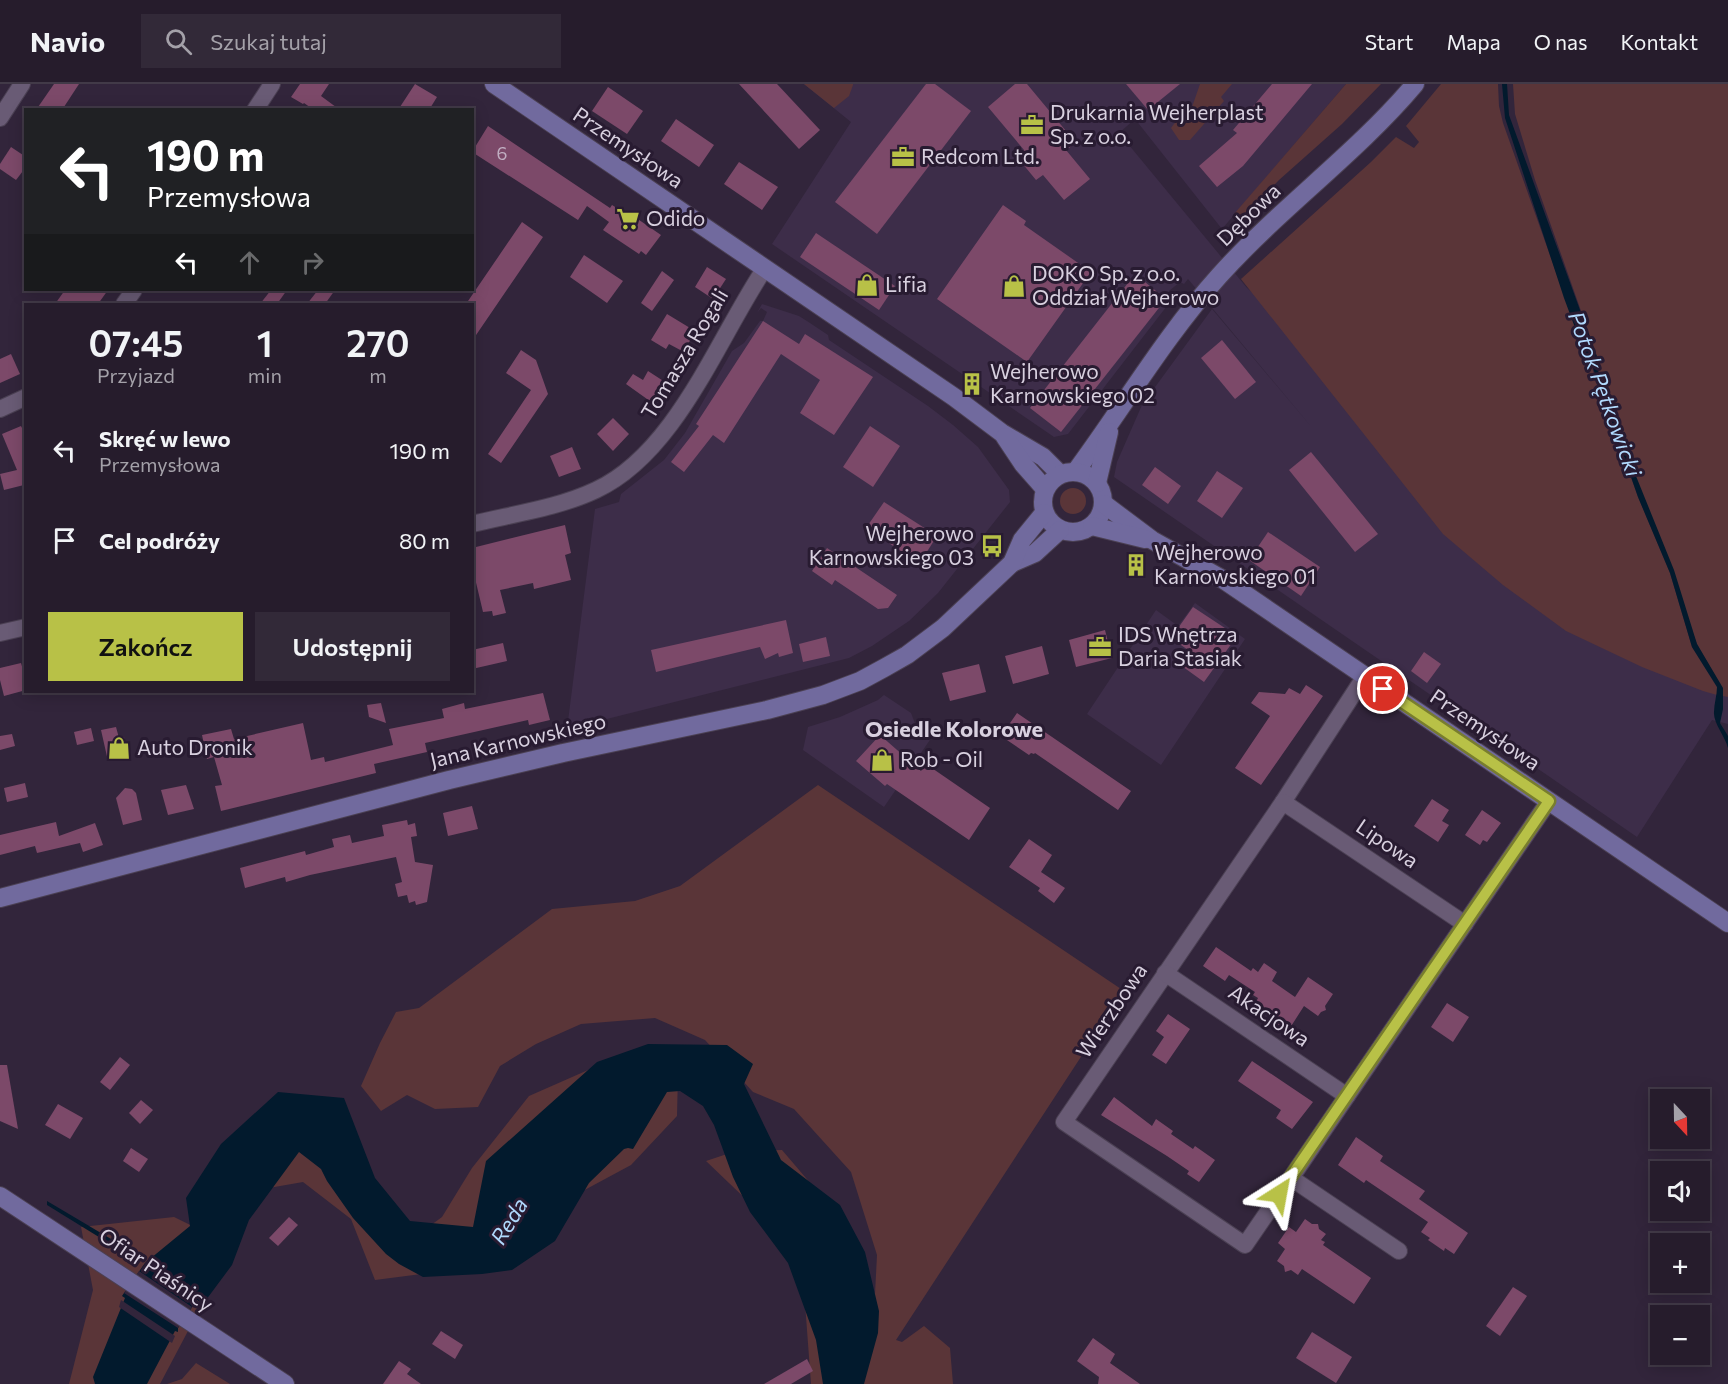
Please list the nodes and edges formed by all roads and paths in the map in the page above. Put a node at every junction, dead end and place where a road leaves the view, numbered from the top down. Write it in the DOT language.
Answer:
graph roads {
  1 [pos="22,84"];
  2 [pos="272,84"];
  3 [pos="494,84"];
  4 [pos="1415,84"];
  5 [pos="256,108"];
  6 [pos="0,118"];
  7 [pos="765,268"];
  8 [pos="24,398"];
  9 [pos="0,409"];
  10 [pos="1112,423"];
  11 [pos="1002,433"];
  12 [pos="1068,473"];
  13 [pos="1097,483"];
  14 [pos="1046,489"];
  15 [pos="1104,504"];
  16 [pos="1044,513"];
  17 [pos="474,524"];
  18 [pos="1092,526"];
  19 [pos="1060,530"];
  20 [pos="1152,540"];
  21 [pos="1012,563"];
  22 [pos="24,627"];
  23 [pos="0,633"];
  24 [pos="1365,676"];
  25 [pos="1549,801"];
  26 [pos="1283,802"];
  27 [pos="0,898"];
  28 [pos="1728,923"];
  29 [pos="1465,924"];
  30 [pos="1166,973"];
  31 [pos="1347,1096"];
  32 [pos="1291,1178"];
  33 [pos="0,1196"];
  34 [pos="1399,1251"];
  35 [pos="285,1384"];
  1 -- 6 [label="street"];
  2 -- 5 [label="street"];
  3 -- 7 [label="main road, Przemysłowa"];
  4 -- 10 [label="main road, Dębowa"];
  7 -- 11 [label="main road, Przemysłowa"];
  7 -- 17 [label="street, Tomasza Rogali"];
  8 -- 9 [label="street"];
  10 -- 12 [label="main road, Dębowa"];
  10 -- 13 [label="main road, Dębowa"];
  11 -- 12 [label="main road, Przemysłowa"];
  11 -- 14 [label="main road, Przemysłowa"];
  12 -- 13 [label="main road"];
  12 -- 14 [label="main road"];
  13 -- 15 [label="main road"];
  14 -- 16 [label="main road"];
  15 -- 18 [label="main road"];
  15 -- 20 [label="main road, Przemysłowa"];
  16 -- 19 [label="main road"];
  16 -- 21 [label="main road, Jana Karnowskiego"];
  18 -- 19 [label="main road"];
  18 -- 20 [label="main road, Przemysłowa"];
  19 -- 21 [label="main road, Jana Karnowskiego"];
  20 -- 24 [label="main road, Przemysłowa"];
  21 -- 27 [label="main road, Jana Karnowskiego"];
  22 -- 23 [label="street"];
  24 -- 25 [label="main road, Przemysłowa"];
  24 -- 26 [label="street, Wierzbowa"];
  25 -- 28 [label="main road, Przemysłowa"];
  25 -- 29 [label="street, Wierzbowa"];
  26 -- 29 [label="street, Lipowa"];
  26 -- 30 [label="street, Wierzbowa"];
  29 -- 31 [label="street, Wierzbowa"];
  30 -- 31 [label="street, Akacjowa"];
  30 -- 32 [label="street, Wierzbowa"];
  31 -- 32 [label="street, Wierzbowa"];
  32 -- 34 [label="street"];
  33 -- 35 [label="main road, Ofiar Piaśnicy"];
}
